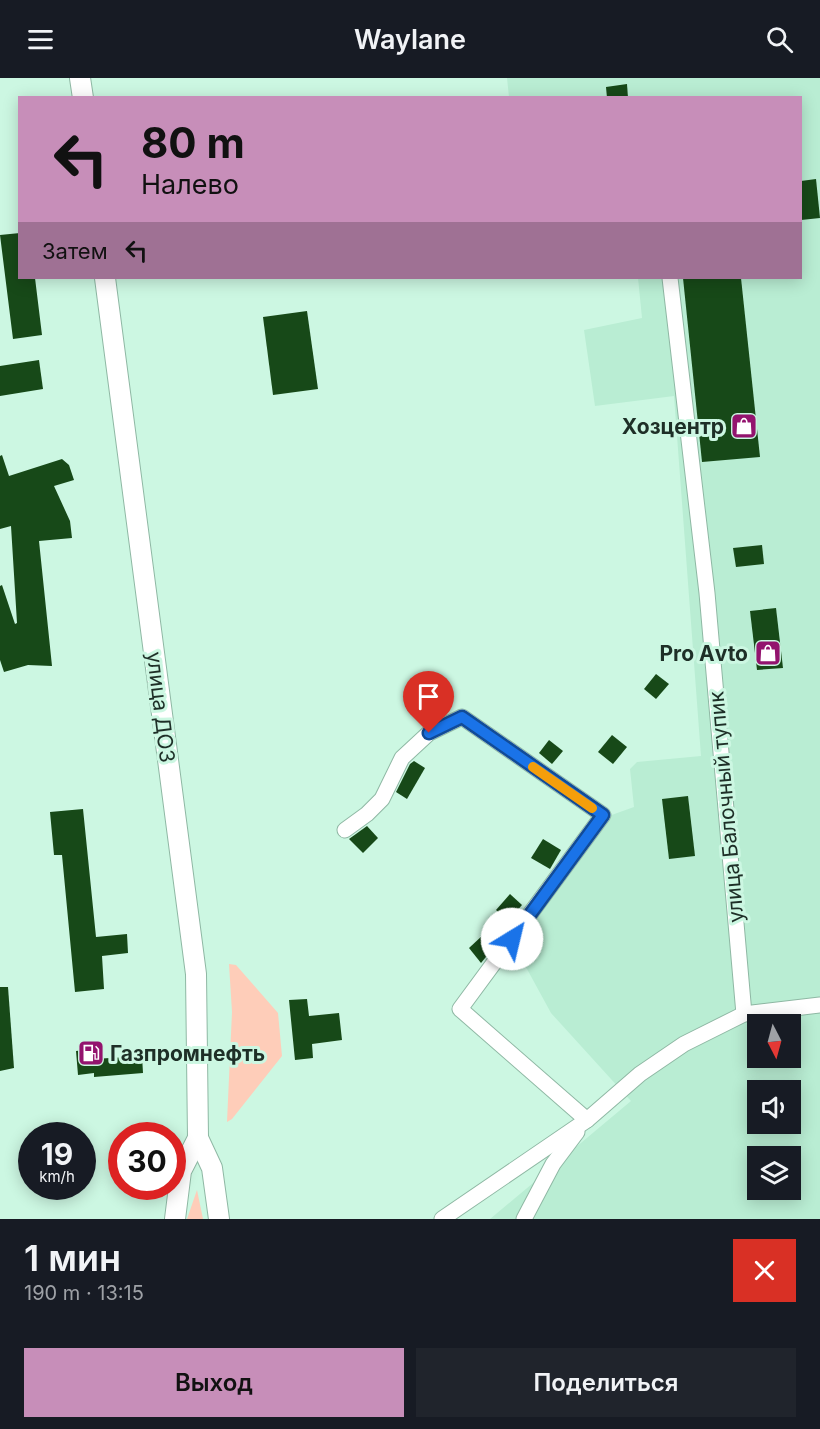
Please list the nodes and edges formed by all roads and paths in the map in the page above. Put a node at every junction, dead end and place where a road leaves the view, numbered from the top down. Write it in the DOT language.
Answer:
graph roads {
  1 [pos="80,78"];
  2 [pos="83,96"];
  3 [pos="105,279"];
  4 [pos="670,279"];
  5 [pos="345,830"];
  6 [pos="820,1005"];
  7 [pos="744,1014"];
  8 [pos="586,1120"];
  9 [pos="198,1138"];
  10 [pos="175,1219"];
  11 [pos="219,1219"];
  12 [pos="442,1219"];
  13 [pos="524,1219"];
  1 -- 2 [label="main road"];
  3 -- 9 [label="main road, улица ДОЗ"];
  4 -- 7 [label="street, улица Балочный тупик"];
  5 -- 8 [label="street"];
  6 -- 7 [label="street"];
  7 -- 8 [label="street"];
  8 -- 12 [label="street"];
  8 -- 13 [label="street"];
  9 -- 10 [label="main road"];
  9 -- 11 [label="main road"];
}
